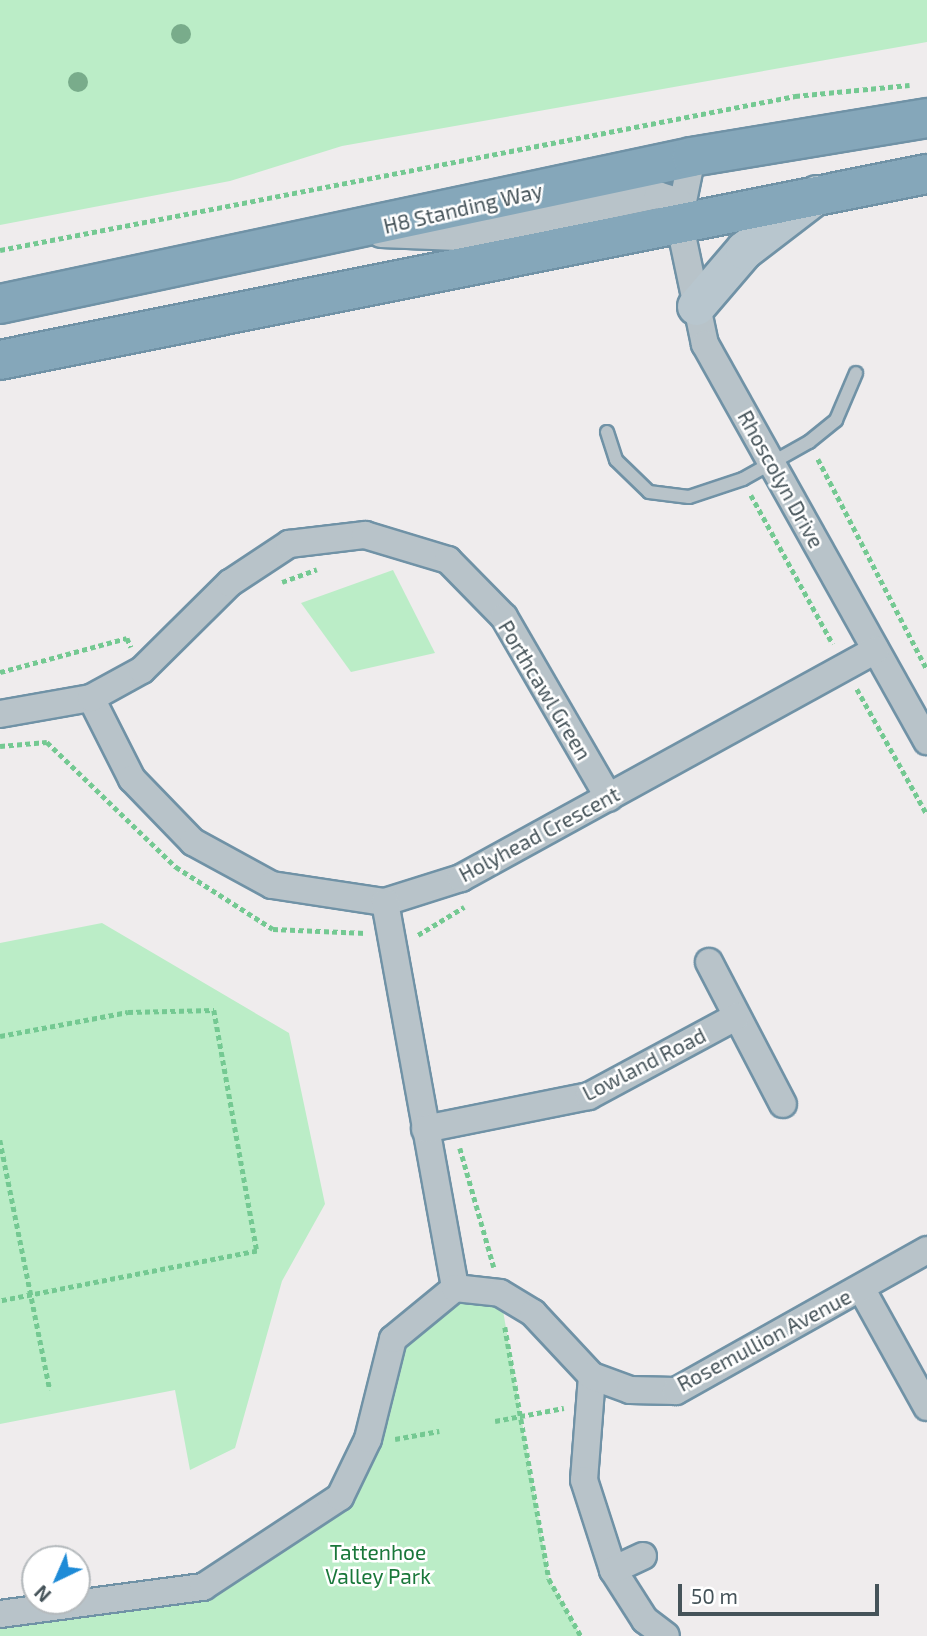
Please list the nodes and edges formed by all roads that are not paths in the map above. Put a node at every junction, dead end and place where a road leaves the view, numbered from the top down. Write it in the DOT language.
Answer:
graph roads {
  1 [pos="920,102"];
  2 [pos="692,157"];
  3 [pos="927,174"];
  4 [pos="818,194"];
  5 [pos="679,211"];
  6 [pos="348,233"];
  7 [pos="0,304"];
  8 [pos="696,306"];
  9 [pos="0,360"];
  10 [pos="856,373"];
  11 [pos="607,432"];
  12 [pos="773,463"];
  13 [pos="875,650"];
  14 [pos="91,698"];
  15 [pos="0,714"];
  16 [pos="927,741"];
  17 [pos="609,798"];
  18 [pos="386,902"];
  19 [pos="709,962"];
  20 [pos="736,1017"];
  21 [pos="783,1104"];
  22 [pos="425,1129"];
  23 [pos="927,1250"];
  24 [pos="455,1288"];
  25 [pos="860,1288"];
  26 [pos="592,1376"];
  27 [pos="927,1407"];
  28 [pos="643,1556"];
  29 [pos="613,1570"];
  30 [pos="0,1614"];
  31 [pos="666,1636"];
  1 -- 2 [label="highway, H8 Standing Way"];
  2 -- 5 [label="street, Rhoscolyn Drive"];
  2 -- 6 [label="highway, H8 Standing Way"];
  3 -- 4 [label="highway"];
  4 -- 5 [label="highway"];
  4 -- 8 [label="street"];
  5 -- 6 [label="street"];
  5 -- 8 [label="street, Rhoscolyn Drive"];
  5 -- 9 [label="highway"];
  6 -- 7 [label="highway, H8 Standing Way"];
  8 -- 12 [label="street, Rhoscolyn Drive"];
  10 -- 12 [label="lane"];
  11 -- 12 [label="lane"];
  12 -- 13 [label="street, Rhoscolyn Drive"];
  13 -- 16 [label="street, Rhoscolyn Drive"];
  13 -- 17 [label="street, Holyhead Crescent"];
  14 -- 15 [label="street, Porthcawl Green"];
  14 -- 17 [label="street, Porthcawl Green"];
  14 -- 18 [label="street, Holyhead Crescent"];
  17 -- 18 [label="street, Holyhead Crescent"];
  18 -- 22 [label="street"];
  19 -- 20 [label="street"];
  20 -- 21 [label="street"];
  20 -- 22 [label="street, Lowland Road"];
  22 -- 24 [label="street"];
  23 -- 25 [label="street, Rosemullion Avenue"];
  24 -- 26 [label="street, Rosemullion Avenue"];
  24 -- 30 [label="street"];
  25 -- 26 [label="street, Rosemullion Avenue"];
  25 -- 27 [label="street"];
  26 -- 29 [label="street"];
  28 -- 29 [label="street"];
  29 -- 31 [label="street"];
}
